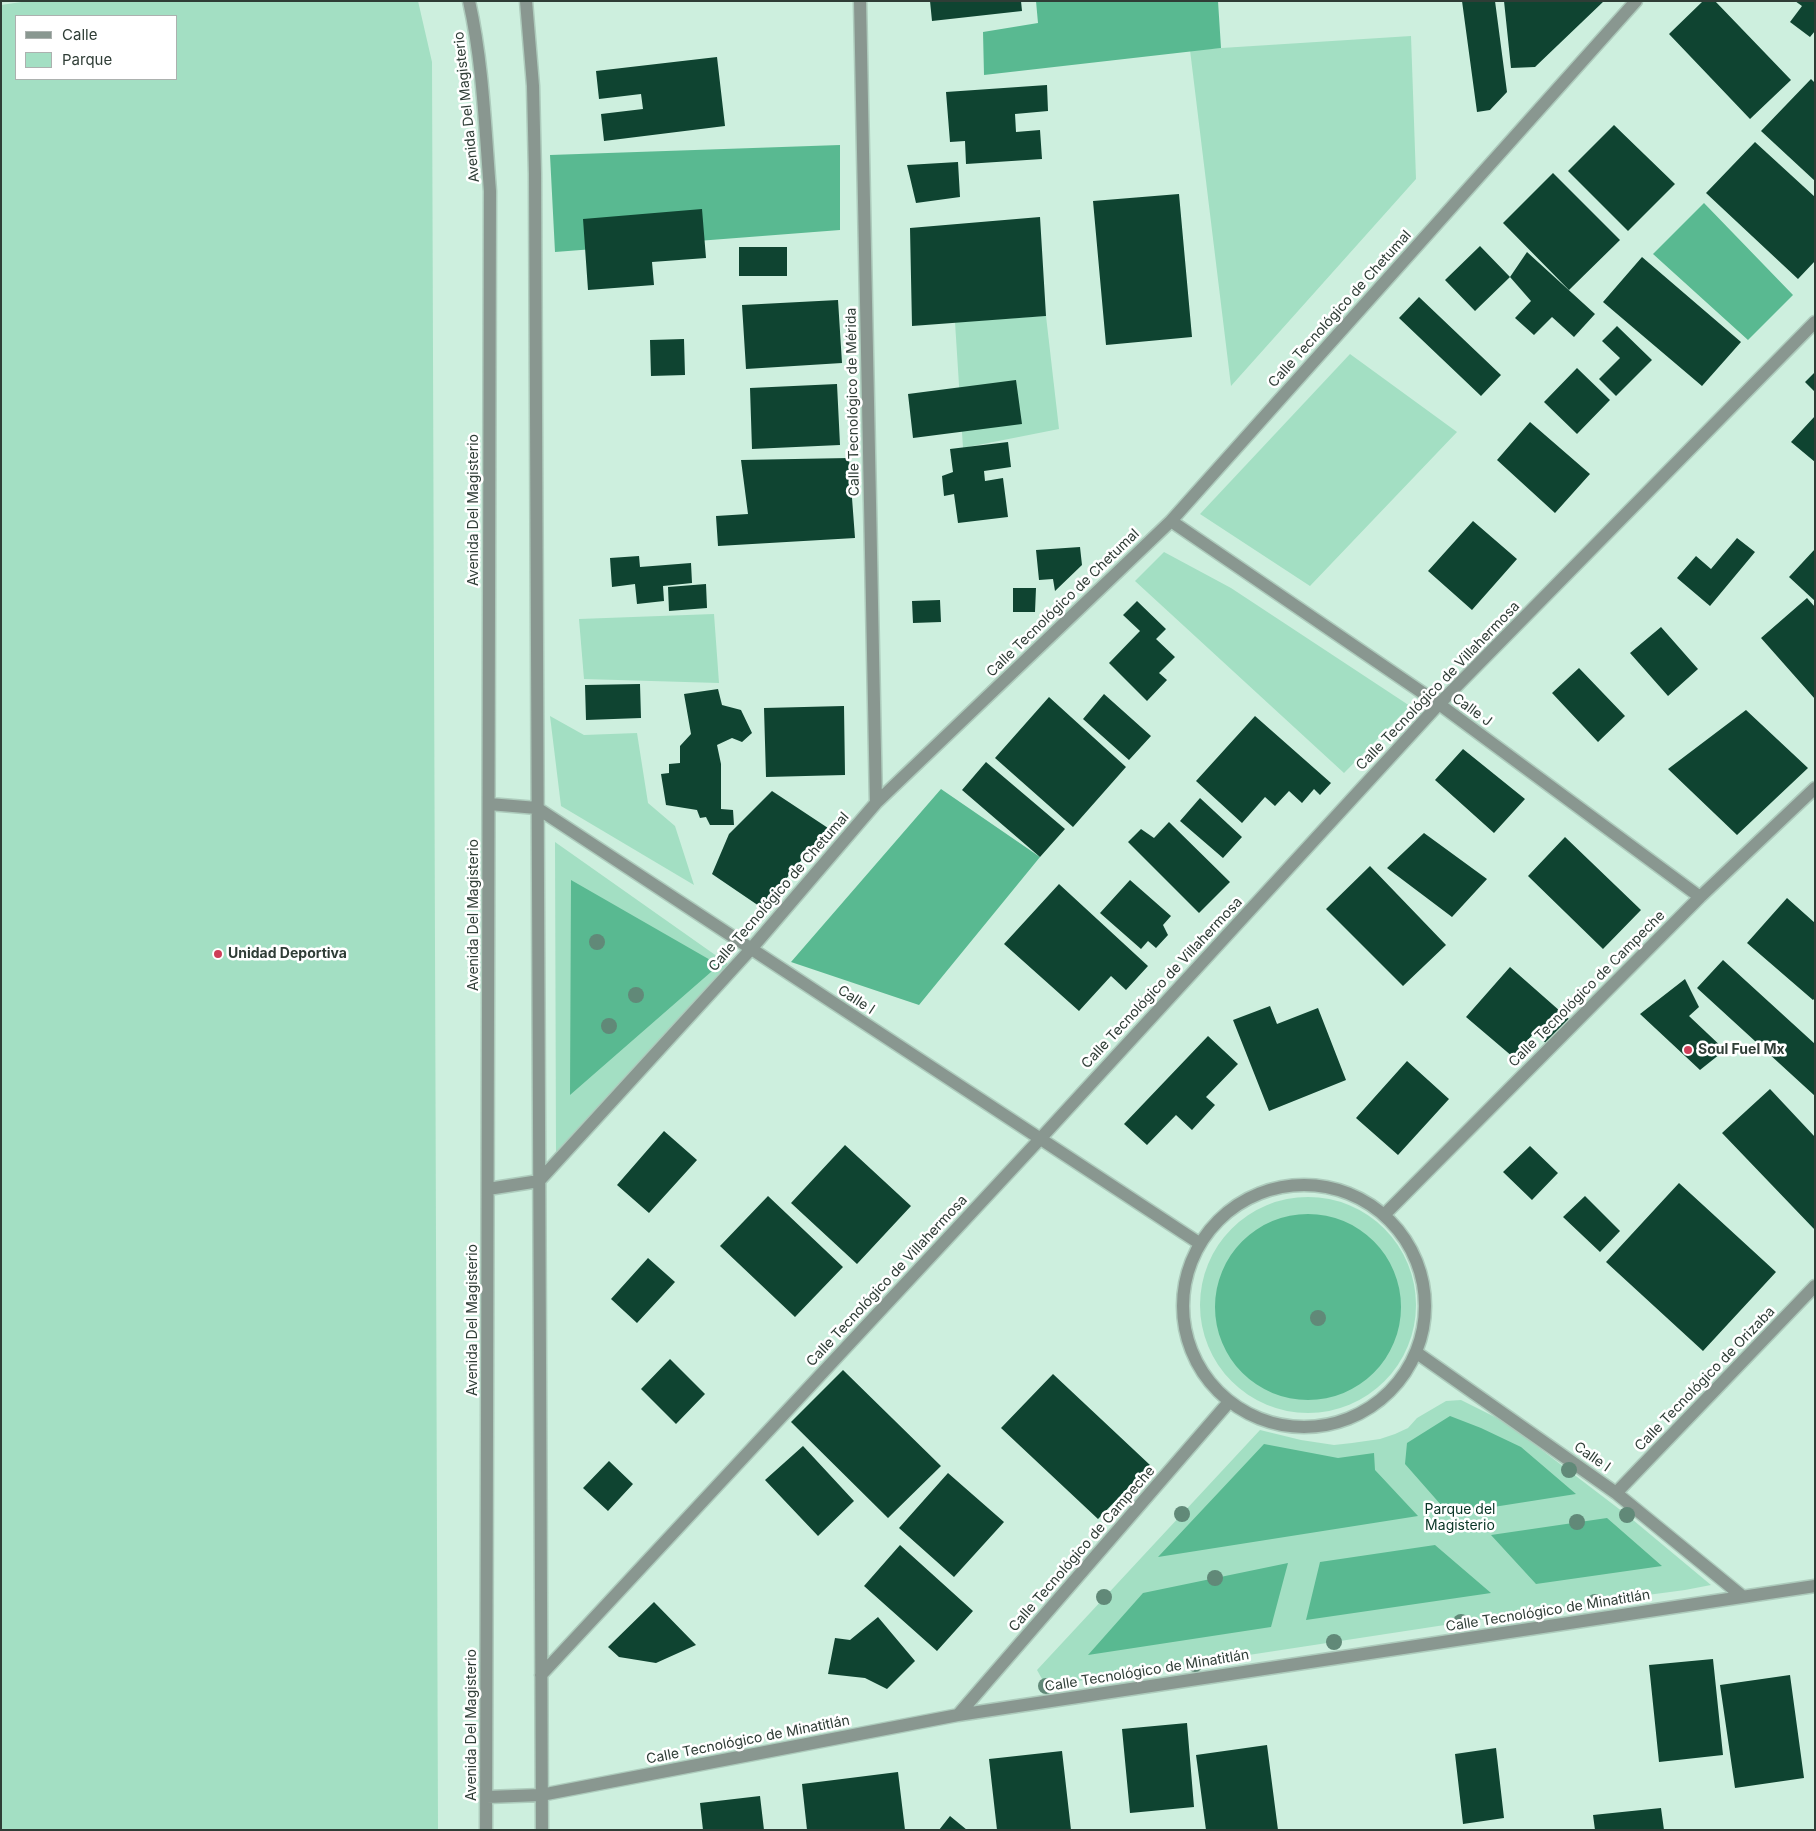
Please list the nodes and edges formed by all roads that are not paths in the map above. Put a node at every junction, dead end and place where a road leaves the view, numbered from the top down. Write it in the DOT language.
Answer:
graph roads {
  1 [pos="469,1"];
  2 [pos="526,1"];
  3 [pos="860,1"];
  4 [pos="1636,1"];
  5 [pos="1815,322"];
  6 [pos="1171,521"];
  7 [pos="1439,704"];
  8 [pos="1815,788"];
  9 [pos="876,803"];
  10 [pos="489,804"];
  11 [pos="538,808"];
  12 [pos="1700,897"];
  13 [pos="751,949"];
  14 [pos="1040,1139"];
  15 [pos="539,1182"];
  16 [pos="488,1189"];
  17 [pos="1384,1214"];
  18 [pos="1199,1243"];
  19 [pos="1815,1286"];
  20 [pos="1416,1354"];
  21 [pos="1229,1402"];
  22 [pos="1616,1493"];
  23 [pos="1815,1586"];
  24 [pos="1742,1596"];
  25 [pos="541,1675"];
  26 [pos="958,1715"];
  27 [pos="541,1795"];
  28 [pos="486,1797"];
  29 [pos="486,1830"];
  30 [pos="542,1830"];
  1 -- 10 [label="street, Avenida Del Magisterio"];
  2 -- 11 [label="street"];
  3 -- 9 [label="street, Calle Tecnológico de Mérida"];
  4 -- 6 [label="street, Calle Tecnológico de Chetumal"];
  5 -- 7 [label="street, Calle Tecnológico de Villahermosa"];
  6 -- 7 [label="street, Calle J"];
  6 -- 9 [label="street, Calle Tecnológico de Chetumal"];
  7 -- 12 [label="street, Calle J"];
  7 -- 14 [label="street, Calle Tecnológico de Villahermosa"];
  8 -- 12 [label="street, Calle Tecnológico de Campeche"];
  9 -- 13 [label="street, Calle Tecnológico de Chetumal"];
  10 -- 11 [label="street, Calle I"];
  10 -- 16 [label="street, Avenida Del Magisterio"];
  11 -- 13 [label="street, Calle I"];
  11 -- 15 [label="street"];
  12 -- 17 [label="street, Calle Tecnológico de Campeche"];
  13 -- 14 [label="street, Calle I"];
  13 -- 15 [label="street, Calle Tecnológico de Chetumal"];
  14 -- 18 [label="street, Calle I"];
  14 -- 25 [label="street, Calle Tecnológico de Villahermosa"];
  15 -- 16 [label="street"];
  15 -- 25 [label="street"];
  16 -- 28 [label="street, Avenida Del Magisterio"];
  17 -- 18 [label="street"];
  17 -- 20 [label="street"];
  18 -- 21 [label="street"];
  19 -- 22 [label="street, Calle Tecnológico de Orizaba"];
  20 -- 21 [label="street"];
  20 -- 22 [label="street, Calle I"];
  21 -- 26 [label="street, Calle Tecnológico de Campeche"];
  22 -- 24 [label="street, Calle I"];
  23 -- 24 [label="street, Calle Tecnológico de Minatitlán"];
  24 -- 26 [label="street, Calle Tecnológico de Minatitlán"];
  25 -- 27 [label="street"];
  26 -- 27 [label="street, Calle Tecnológico de Minatitlán"];
  27 -- 28 [label="street, Calle Tecnológico de Minatitlán"];
  27 -- 30 [label="street"];
  28 -- 29 [label="street, Avenida Del Magisterio"];
}
